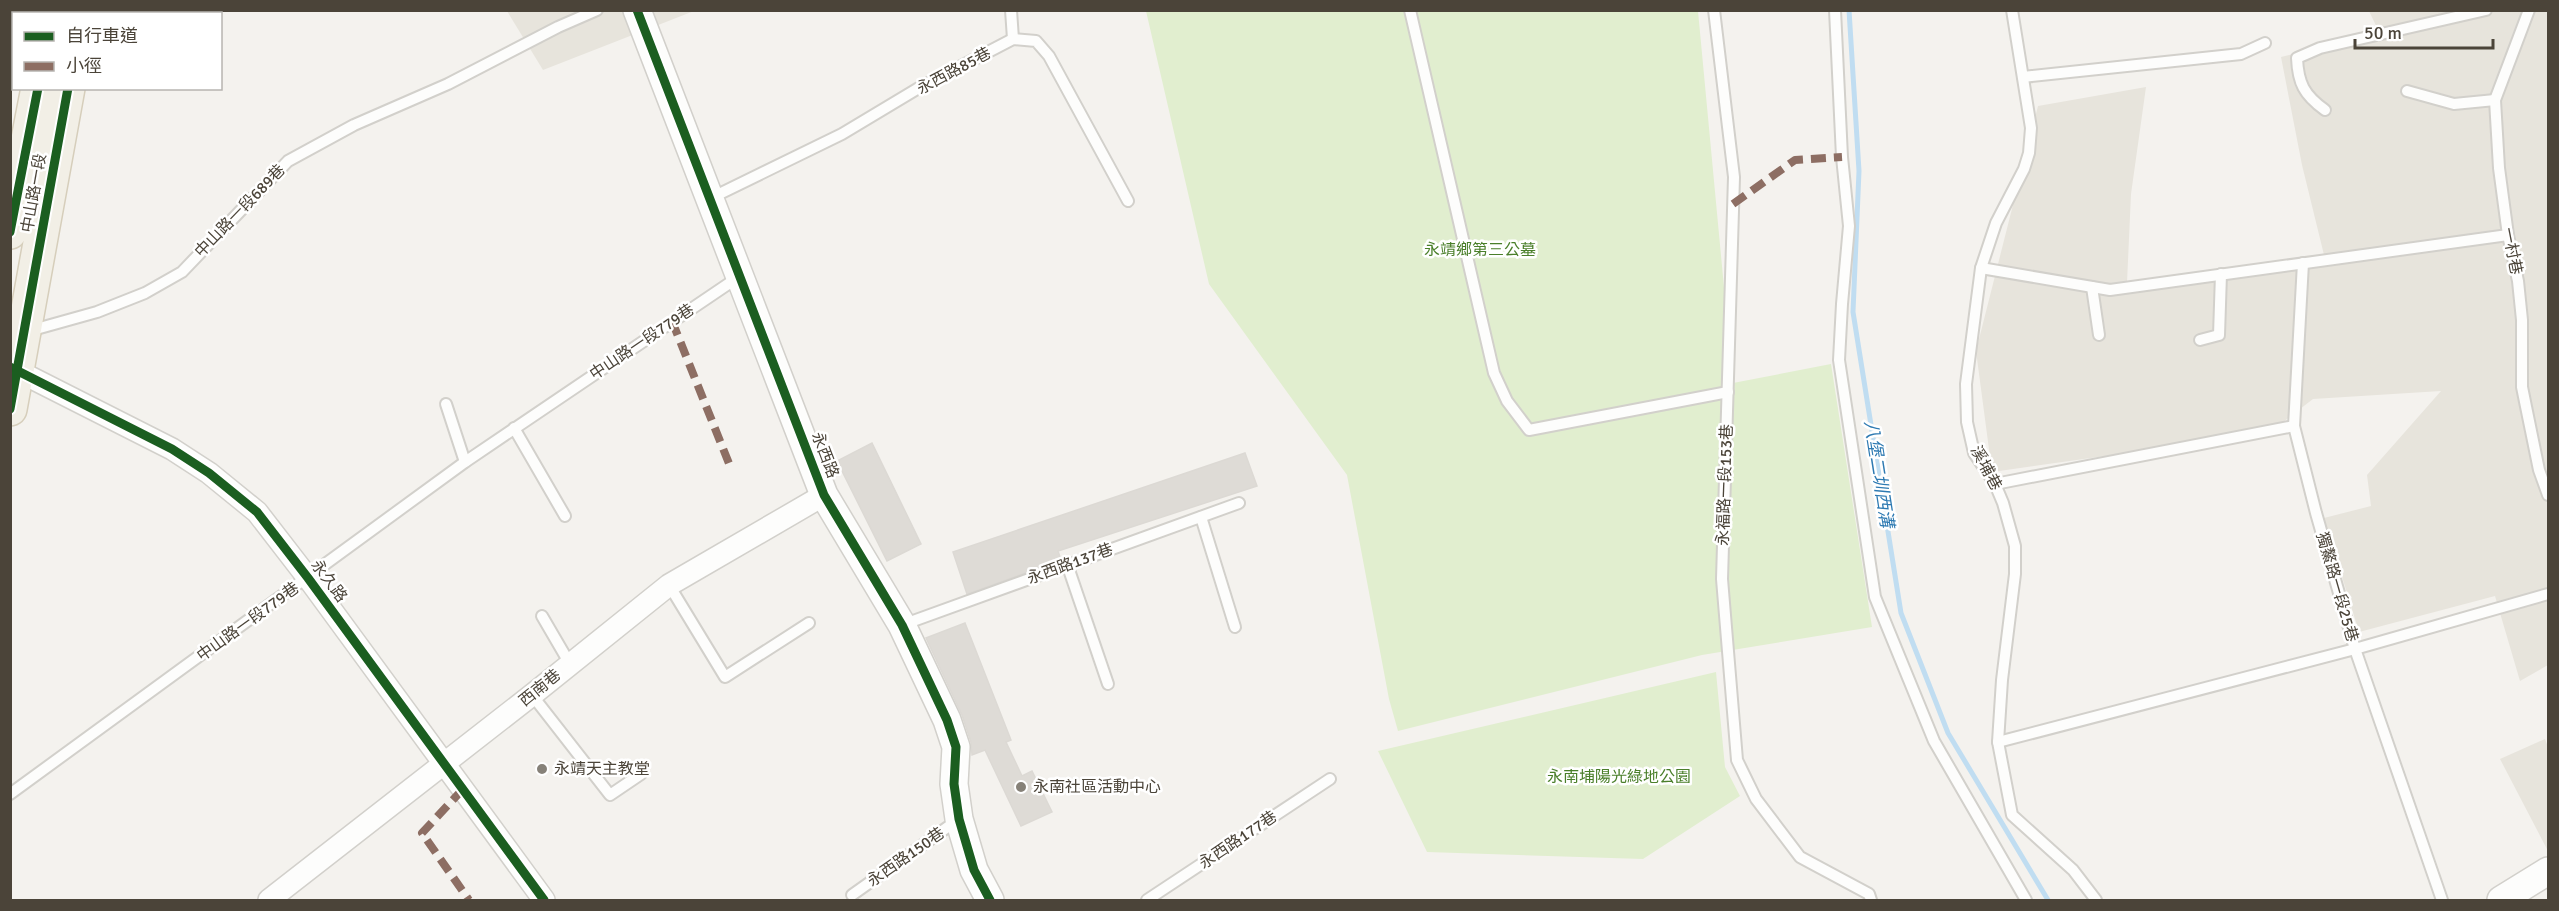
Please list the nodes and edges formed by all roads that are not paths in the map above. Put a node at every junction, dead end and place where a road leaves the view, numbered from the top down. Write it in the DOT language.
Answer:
graph roads {
  1 [pos="597,10"];
  2 [pos="637,10"];
  3 [pos="1011,10"];
  4 [pos="1410,10"];
  5 [pos="1714,10"];
  6 [pos="1836,10"];
  7 [pos="2012,10"];
  8 [pos="2486,10"];
  9 [pos="2529,10"];
  10 [pos="1013,39"];
  11 [pos="2265,43"];
  12 [pos="2023,77"];
  13 [pos="38,90"];
  14 [pos="68,90"];
  15 [pos="2407,91"];
  16 [pos="2495,100"];
  17 [pos="2325,110"];
  18 [pos="711,198"];
  19 [pos="1128,201"];
  20 [pos="10,232"];
  21 [pos="2508,234"];
  22 [pos="2303,263"];
  23 [pos="1981,268"];
  24 [pos="2221,274"];
  25 [pos="740,276"];
  26 [pos="2092,287"];
  27 [pos="2099,335"];
  28 [pos="2200,340"];
  29 [pos="16,352"];
  30 [pos="1728,392"];
  31 [pos="446,404"];
  32 [pos="10,409"];
  33 [pos="2294,426"];
  34 [pos="514,428"];
  35 [pos="465,462"];
  36 [pos="1995,484"];
  37 [pos="824,495"];
  38 [pos="2548,495"];
  39 [pos="1239,503"];
  40 [pos="565,516"];
  41 [pos="1201,517"];
  42 [pos="1067,564"];
  43 [pos="308,578"];
  44 [pos="669,585"];
  45 [pos="2548,594"];
  46 [pos="542,616"];
  47 [pos="809,623"];
  48 [pos="902,625"];
  49 [pos="1234,627"];
  50 [pos="2355,649"];
  51 [pos="570,664"];
  52 [pos="1108,684"];
  53 [pos="532,695"];
  54 [pos="1998,742"];
  55 [pos="444,763"];
  56 [pos="641,774"];
  57 [pos="1330,779"];
  58 [pos="10,794"];
  59 [pos="959,819"];
  60 [pos="2548,871"];
  61 [pos="852,895"];
  62 [pos="2508,899"];
  63 [pos="269,900"];
  64 [pos="544,900"];
  65 [pos="990,900"];
  66 [pos="1147,900"];
  67 [pos="1871,900"];
  68 [pos="2026,900"];
  69 [pos="2096,900"];
  70 [pos="2442,900"];
  1 -- 29 [label="lane, 中山路一段689巷"];
  2 -- 18 [label="street, 永西路"];
  3 -- 10 [label="lane"];
  4 -- 30 [label="lane"];
  5 -- 30 [label="lane, 永福路一段153巷"];
  6 -- 68 [label="lane"];
  7 -- 12 [label="lane, 溪埔巷"];
  8 -- 17 [label="lane"];
  9 -- 16 [label="lane, 一村巷"];
  10 -- 18 [label="lane, 永西路85巷"];
  10 -- 19 [label="lane"];
  11 -- 12 [label="lane"];
  12 -- 23 [label="lane, 溪埔巷"];
  13 -- 20 [label="main road, 中山路一段"];
  14 -- 29 [label="main road, 中山路一段"];
  15 -- 16 [label="lane"];
  16 -- 21 [label="lane, 一村巷"];
  18 -- 25 [label="street, 永西路"];
  21 -- 22 [label="lane"];
  21 -- 38 [label="lane, 一村巷"];
  22 -- 24 [label="lane"];
  22 -- 33 [label="lane, 獨鰲路一段25巷"];
  23 -- 26 [label="lane"];
  23 -- 36 [label="lane, 溪埔巷"];
  24 -- 26 [label="lane"];
  24 -- 28 [label="lane"];
  25 -- 34 [label="lane, 中山路一段779巷"];
  25 -- 37 [label="street, 永西路"];
  26 -- 27 [label="lane"];
  29 -- 32 [label="main road, 中山路一段"];
  29 -- 43 [label="street, 永久路"];
  30 -- 67 [label="lane, 永福路一段153巷"];
  31 -- 35 [label="lane"];
  33 -- 36 [label="lane"];
  33 -- 50 [label="lane, 獨鰲路一段25巷"];
  34 -- 35 [label="lane, 中山路一段779巷"];
  34 -- 40 [label="lane"];
  35 -- 43 [label="lane, 中山路一段779巷"];
  36 -- 54 [label="lane, 溪埔巷"];
  37 -- 44 [label="street, 西南巷"];
  37 -- 48 [label="street, 永西路"];
  39 -- 41 [label="lane, 永西路137巷"];
  41 -- 42 [label="lane, 永西路137巷"];
  41 -- 49 [label="lane"];
  42 -- 48 [label="lane, 永西路137巷"];
  42 -- 52 [label="lane"];
  43 -- 55 [label="street, 永久路"];
  43 -- 58 [label="lane, 中山路一段779巷"];
  44 -- 47 [label="lane"];
  44 -- 51 [label="street, 西南巷"];
  45 -- 50 [label="lane"];
  46 -- 51 [label="lane"];
  48 -- 59 [label="street, 永西路"];
  50 -- 54 [label="lane"];
  50 -- 70 [label="lane, 獨鰲路一段25巷"];
  51 -- 53 [label="street, 西南巷"];
  53 -- 55 [label="street, 西南巷"];
  53 -- 56 [label="lane"];
  54 -- 69 [label="lane, 溪埔巷"];
  55 -- 63 [label="street, 西南巷"];
  55 -- 64 [label="street, 永久路"];
  57 -- 66 [label="lane, 永西路177巷"];
  59 -- 61 [label="lane, 永西路150巷"];
  59 -- 65 [label="street, 永西路"];
  60 -- 62 [label="street"];
}
